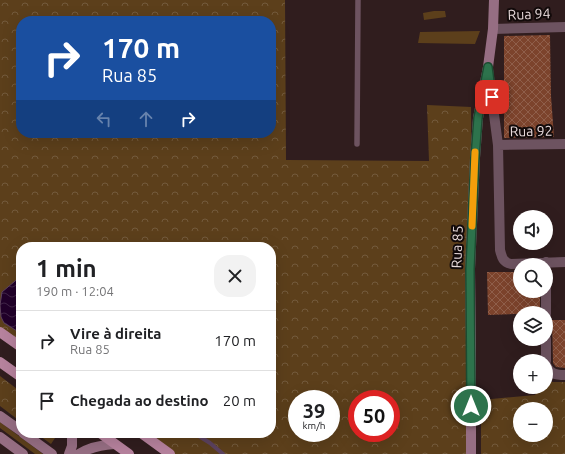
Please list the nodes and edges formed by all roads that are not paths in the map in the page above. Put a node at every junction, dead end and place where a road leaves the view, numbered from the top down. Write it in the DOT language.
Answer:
graph roads {
  1 [pos="358,0"];
  2 [pos="494,0"];
  3 [pos="565,27"];
  4 [pos="493,29"];
  5 [pos="488,67"];
  6 [pos="358,144"];
  7 [pos="565,144"];
  8 [pos="498,145"];
  9 [pos="553,262"];
  10 [pos="565,262"];
  11 [pos="513,264"];
  12 [pos="0,332"];
  13 [pos="16,343"];
  14 [pos="0,362"];
  15 [pos="16,373"];
  16 [pos="553,373"];
  17 [pos="565,375"];
  18 [pos="0,416"];
  19 [pos="16,427"];
  20 [pos="0,437"];
  21 [pos="30,438"];
  22 [pos="72,438"];
  23 [pos="106,438"];
  24 [pos="148,438"];
  25 [pos="114,444"];
  26 [pos="23,454"];
  27 [pos="52,454"];
  28 [pos="69,454"];
  29 [pos="79,454"];
  30 [pos="129,454"];
  31 [pos="170,454"];
  32 [pos="471,454"];
  1 -- 6 [label="lane"];
  2 -- 4 [label="main road, Rua 85"];
  3 -- 4 [label="street, Rua 94"];
  4 -- 5 [label="main road, Rua 85"];
  5 -- 8 [label="street, Rua 85"];
  5 -- 32 [label="main road, Rua 85"];
  7 -- 8 [label="street, Rua 92"];
  8 -- 11 [label="street, Rua 85"];
  9 -- 10 [label="street"];
  12 -- 13 [label="main road"];
  14 -- 15 [label="main road"];
  16 -- 17 [label="street"];
  18 -- 19 [label="main road"];
  20 -- 26 [label="main road"];
  21 -- 27 [label="main road"];
  22 -- 28 [label="main road"];
  23 -- 25 [label="main road"];
  24 -- 31 [label="main road"];
  25 -- 29 [label="main road"];
  25 -- 30 [label="main road"];
}
